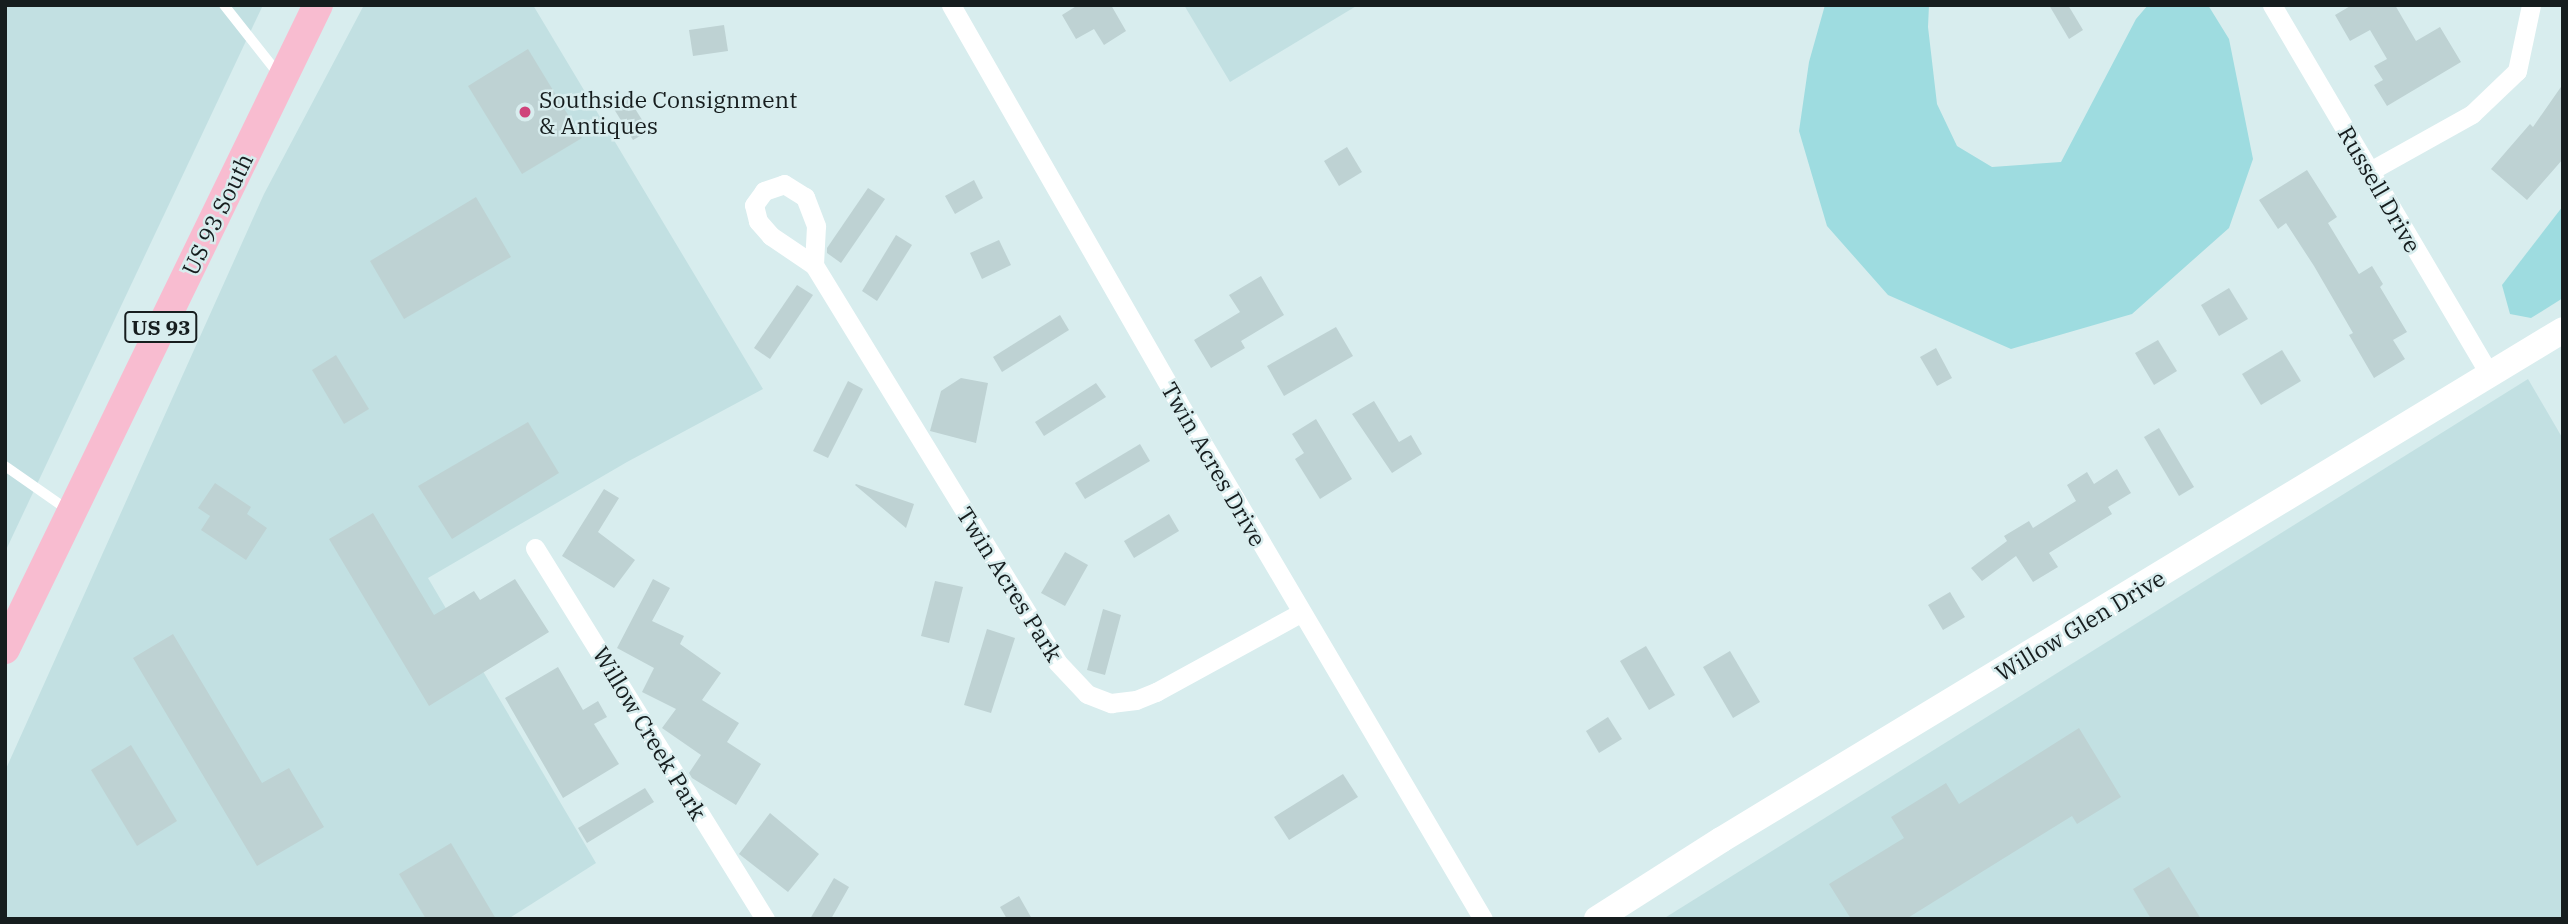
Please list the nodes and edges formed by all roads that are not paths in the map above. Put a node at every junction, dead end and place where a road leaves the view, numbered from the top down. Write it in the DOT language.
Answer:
graph roads {
  1 [pos="224,5"];
  2 [pos="318,5"];
  3 [pos="951,5"];
  4 [pos="2272,5"];
  5 [pos="2531,5"];
  6 [pos="282,79"];
  7 [pos="2370,171"];
  8 [pos="814,265"];
  9 [pos="2563,330"];
  10 [pos="2489,373"];
  11 [pos="5,466"];
  12 [pos="71,513"];
  13 [pos="535,548"];
  14 [pos="1302,612"];
  15 [pos="5,649"];
  16 [pos="765,919"];
  17 [pos="1483,919"];
  18 [pos="1597,919"];
  1 -- 6 [label="lane"];
  2 -- 6 [label="main road, US 93 South / US 93"];
  3 -- 14 [label="street, Twin Acres Drive"];
  4 -- 7 [label="street, Russell Drive"];
  5 -- 7 [label="street"];
  6 -- 12 [label="main road, US 93 South / US 93"];
  7 -- 10 [label="street, Russell Drive"];
  8 -- 14 [label="street, Twin Acres Park"];
  9 -- 10 [label="main road, Willow Glen Drive"];
  10 -- 18 [label="main road, Willow Glen Drive"];
  11 -- 12 [label="lane"];
  12 -- 15 [label="main road, US 93 South / US 93"];
  13 -- 16 [label="street, Willow Creek Park"];
  14 -- 17 [label="street, Twin Acres Drive"];
}
